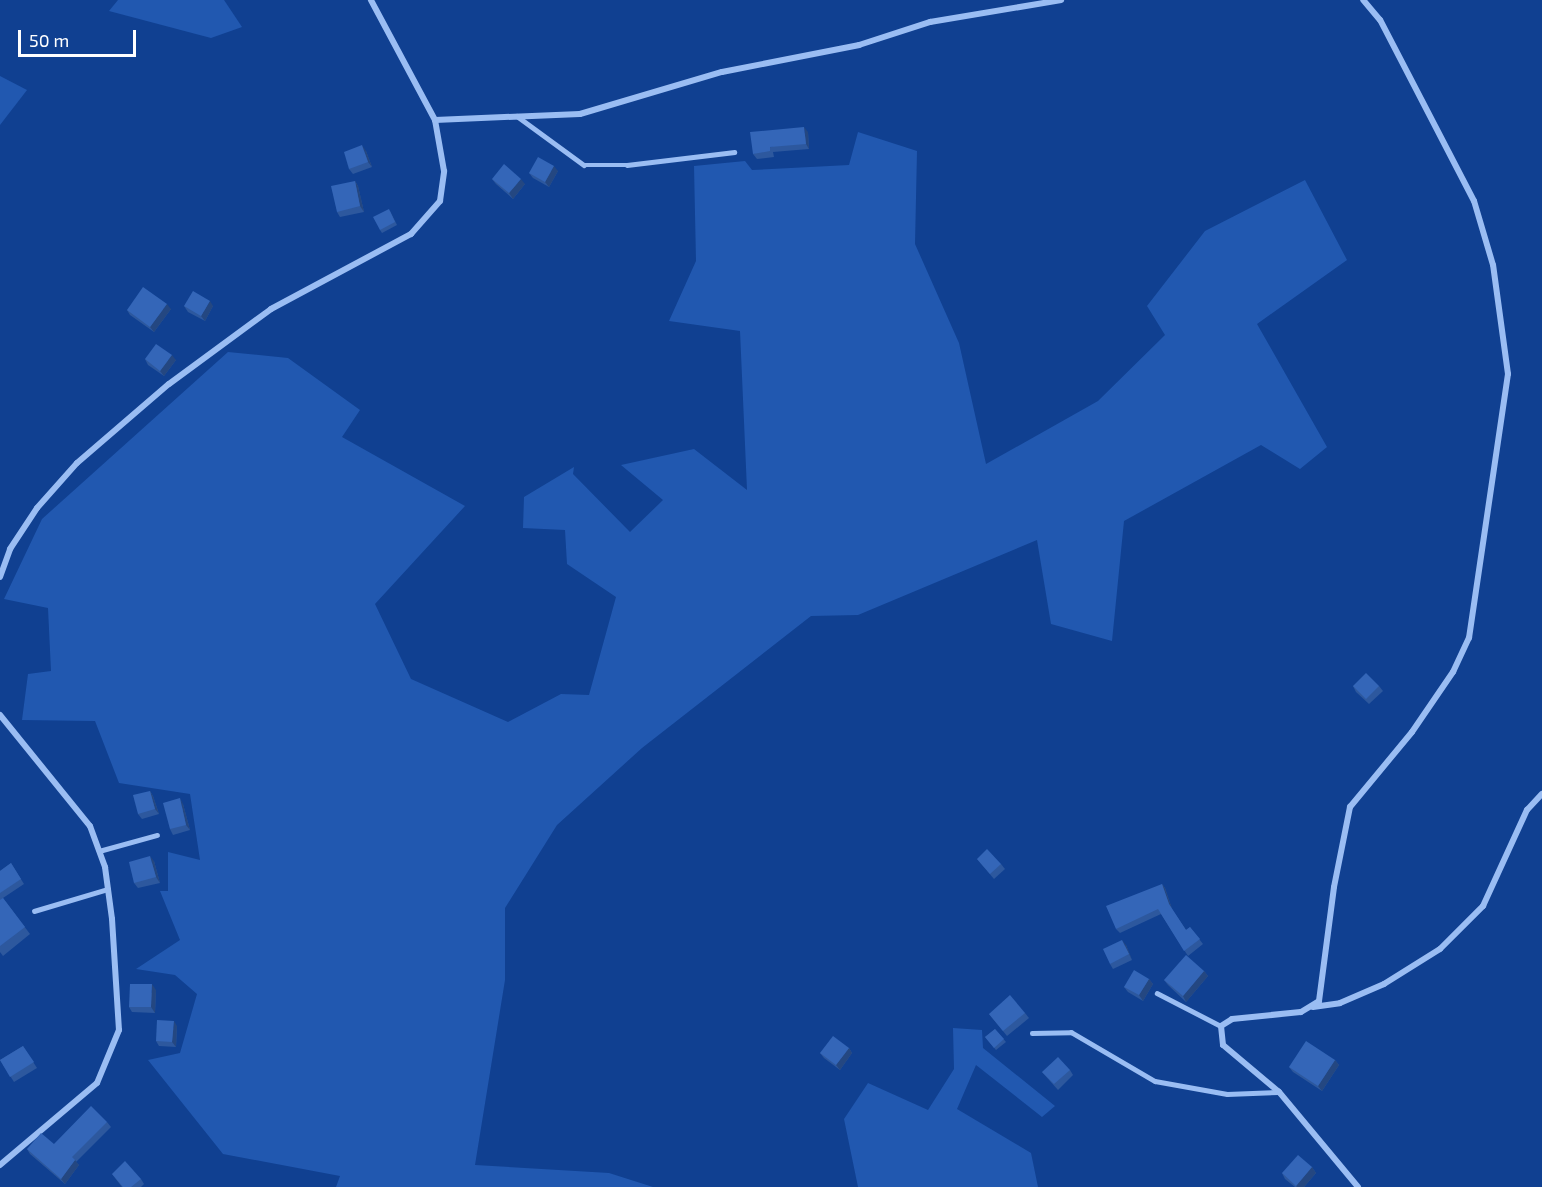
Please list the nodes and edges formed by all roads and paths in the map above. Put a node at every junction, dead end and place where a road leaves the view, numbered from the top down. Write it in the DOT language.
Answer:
graph roads {
  1 [pos="371,0"];
  2 [pos="1061,0"];
  3 [pos="1363,0"];
  4 [pos="514,114"];
  5 [pos="435,120"];
  6 [pos="734,152"];
  7 [pos="0,577"];
  8 [pos="0,715"];
  9 [pos="1542,794"];
  10 [pos="157,835"];
  11 [pos="99,851"];
  12 [pos="108,889"];
  13 [pos="34,911"];
  14 [pos="1157,993"];
  15 [pos="1312,1007"];
  16 [pos="1221,1026"];
  17 [pos="1032,1033"];
  18 [pos="1279,1092"];
  19 [pos="0,1165"];
  20 [pos="1358,1187"];
  1 -- 5 [label="street"];
  2 -- 4 [label="street"];
  3 -- 15 [label="street"];
  4 -- 5 [label="street"];
  4 -- 6 [label="lane"];
  5 -- 7 [label="street"];
  8 -- 11 [label="street"];
  9 -- 15 [label="street"];
  10 -- 11 [label="lane"];
  11 -- 12 [label="street"];
  12 -- 13 [label="lane"];
  12 -- 19 [label="street"];
  14 -- 16 [label="lane"];
  15 -- 16 [label="street"];
  16 -- 18 [label="street"];
  17 -- 18 [label="lane"];
  18 -- 20 [label="street"];
}
